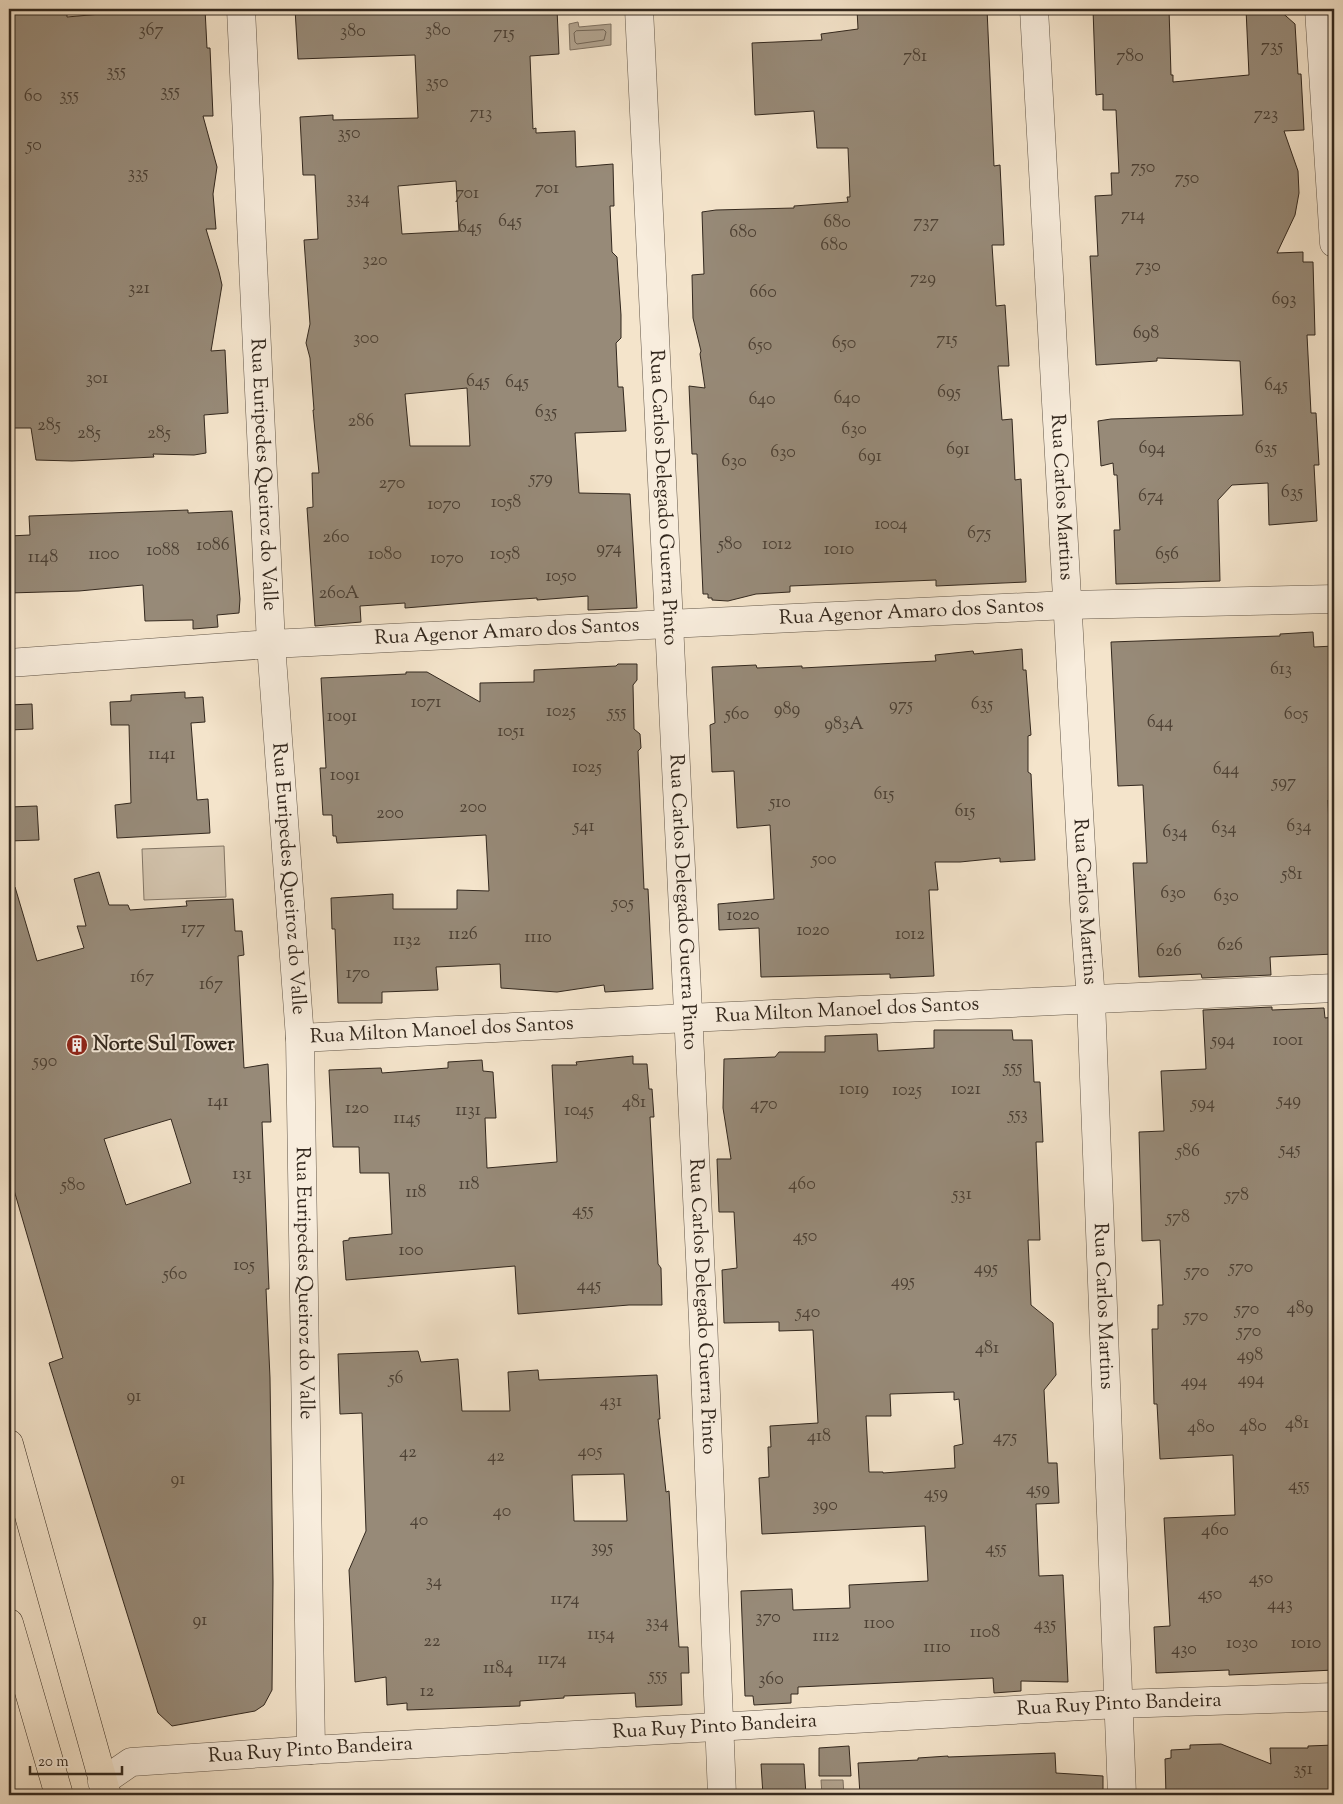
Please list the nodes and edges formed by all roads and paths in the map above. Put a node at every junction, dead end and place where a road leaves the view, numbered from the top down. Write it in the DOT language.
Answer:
graph roads {
  1 [pos="241,9"];
  2 [pos="639,9"];
  3 [pos="1034,9"];
  4 [pos="1319,9"];
  5 [pos="1334,243"];
  6 [pos="1334,599"];
  7 [pos="1068,606"];
  8 [pos="668,624"];
  9 [pos="271,644"];
  10 [pos="9,664"];
  11 [pos="1334,988"];
  12 [pos="1092,1000"];
  13 [pos="688,1018"];
  14 [pos="300,1038"];
  15 [pos="9,1444"];
  16 [pos="9,1623"];
  17 [pos="1334,1697"];
  18 [pos="1118,1704"];
  19 [pos="718,1727"];
  20 [pos="310,1750"];
  21 [pos="104,1789"];
  22 [pos="59,1795"];
  23 [pos="722,1795"];
  24 [pos="1122,1795"];
  1 -- 9 [label="street, Rua Euripedes Queiroz do Valle"];
  2 -- 8 [label="street, Rua Carlos Delegado Guerra Pinto"];
  3 -- 7 [label="street, Rua Carlos Martins"];
  4 -- 5 [label="street"];
  6 -- 7 [label="street, Rua Agenor Amaro dos Santos"];
  7 -- 8 [label="street, Rua Agenor Amaro dos Santos"];
  7 -- 12 [label="street, Rua Carlos Martins"];
  8 -- 9 [label="street, Rua Agenor Amaro dos Santos"];
  8 -- 13 [label="street, Rua Carlos Delegado Guerra Pinto"];
  9 -- 10 [label="street, Rua Agenor Amaro dos Santos"];
  9 -- 14 [label="street, Rua Euripedes Queiroz do Valle"];
  11 -- 12 [label="street, Rua Milton Manoel dos Santos"];
  12 -- 13 [label="street, Rua Milton Manoel dos Santos"];
  12 -- 18 [label="street, Rua Carlos Martins"];
  13 -- 14 [label="street, Rua Milton Manoel dos Santos"];
  13 -- 19 [label="street, Rua Carlos Delegado Guerra Pinto"];
  14 -- 20 [label="street, Rua Euripedes Queiroz do Valle"];
  15 -- 21 [label="main road"];
  16 -- 22 [label="main road"];
  17 -- 18 [label="street, Rua Ruy Pinto Bandeira"];
  18 -- 19 [label="street, Rua Ruy Pinto Bandeira"];
  18 -- 24 [label="street, Rua Carlos Martins"];
  19 -- 20 [label="street, Rua Ruy Pinto Bandeira"];
  19 -- 23 [label="street, Rua Carlos Delegado Guerra Pinto"];
  20 -- 21 [label="street, Rua Ruy Pinto Bandeira"];
}
